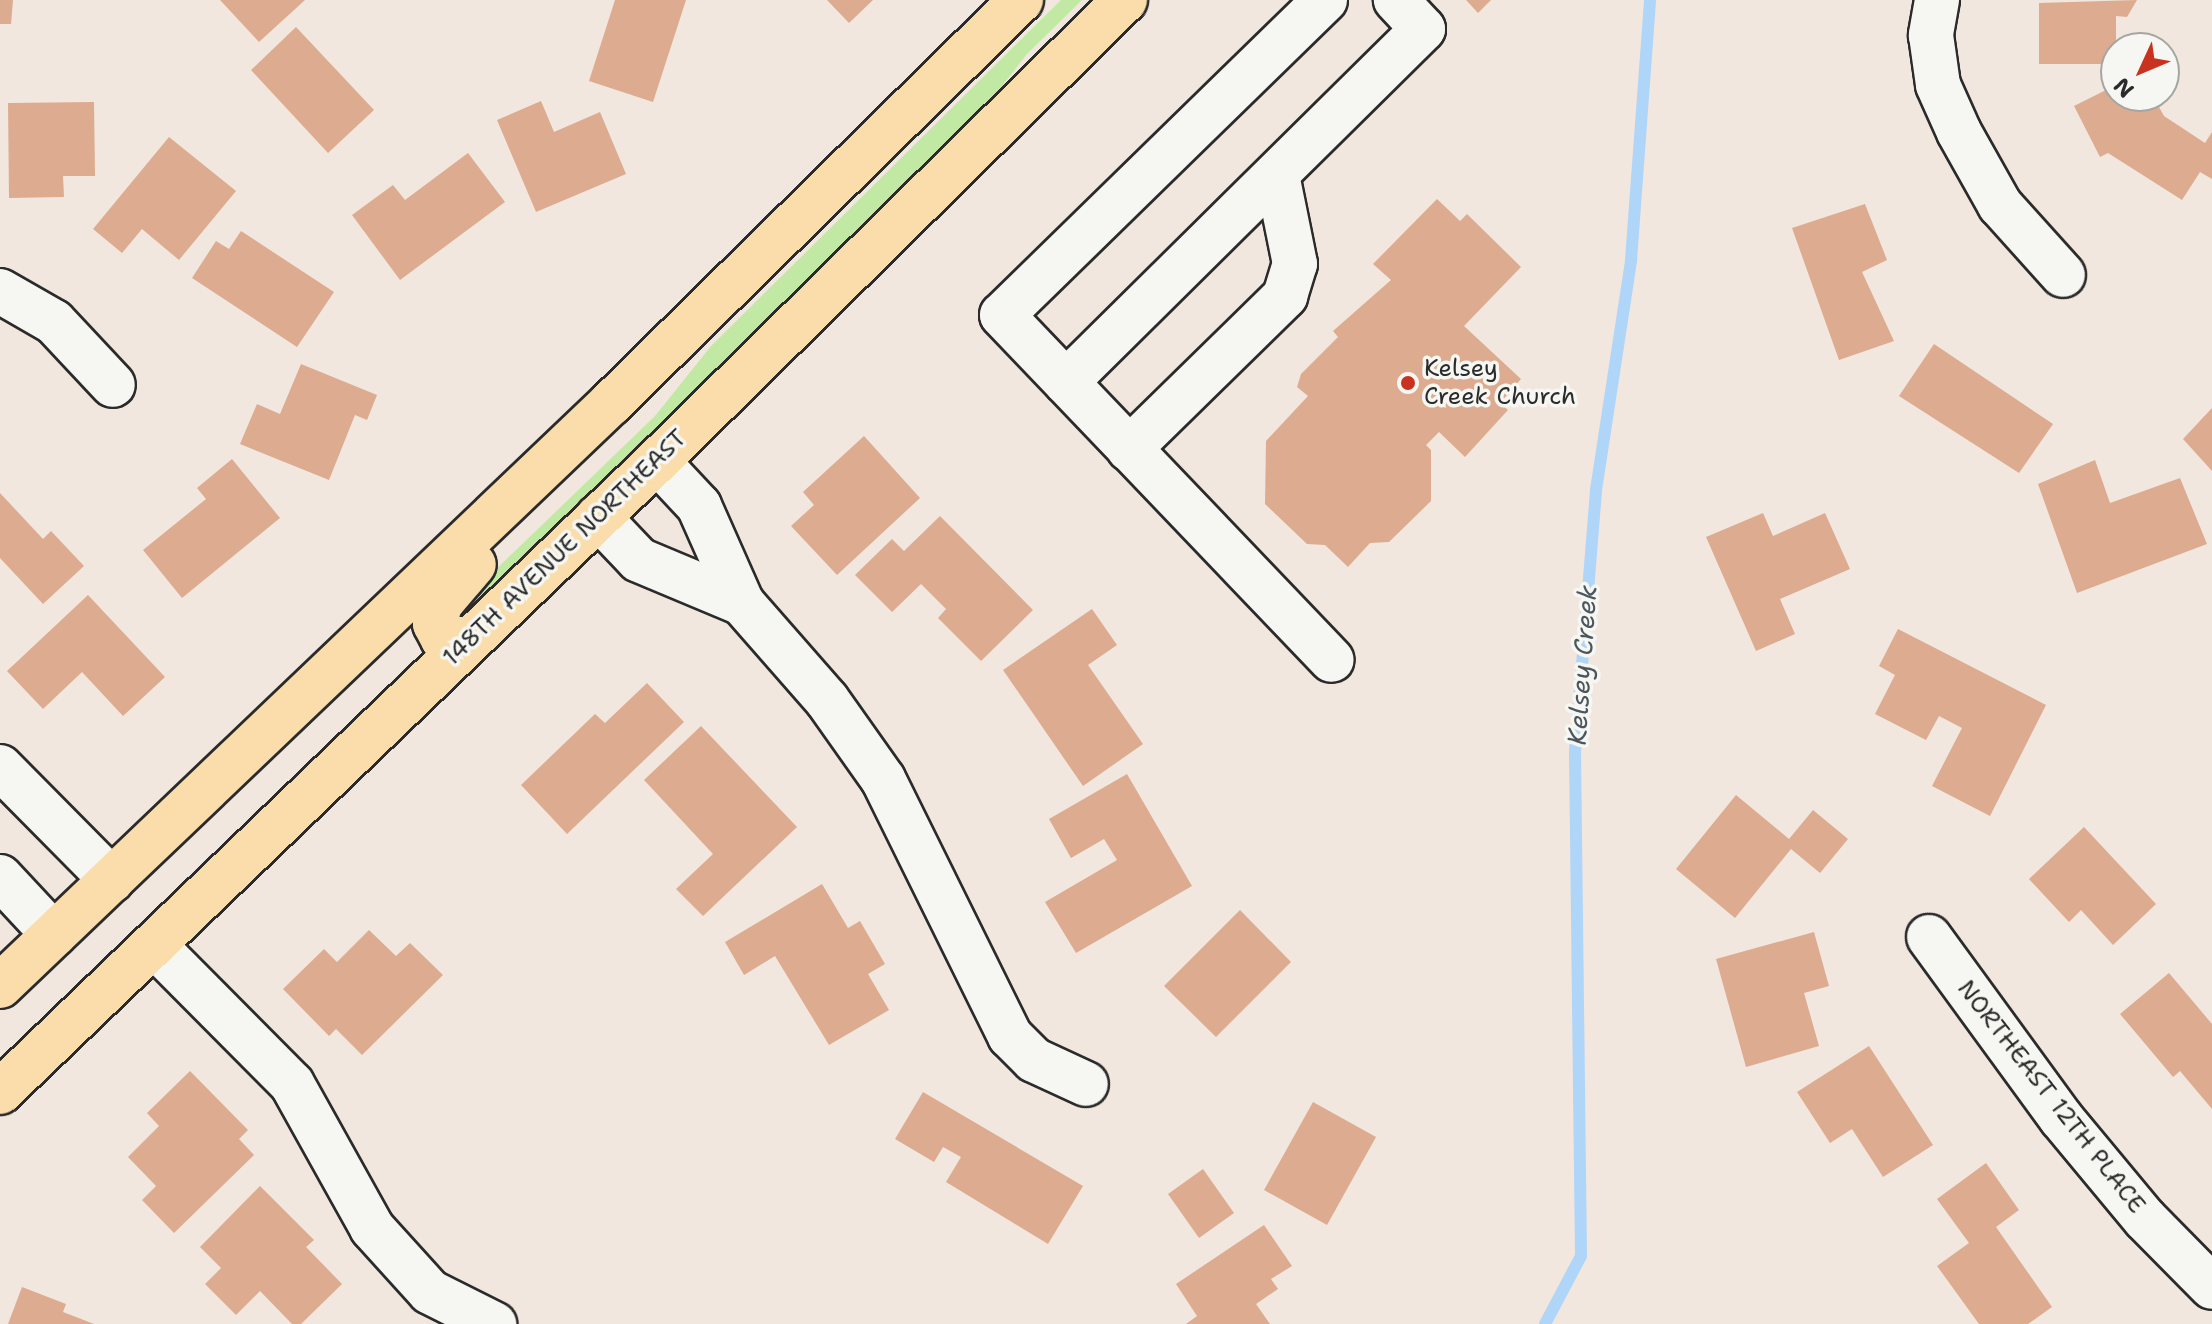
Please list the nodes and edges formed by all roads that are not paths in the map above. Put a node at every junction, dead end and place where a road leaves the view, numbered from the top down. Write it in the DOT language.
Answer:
graph roads {
  1 [pos="1021,0"];
  2 [pos="1325,0"];
  3 [pos="1396,0"];
  4 [pos="1937,0"];
  5 [pos="1121,3"];
  6 [pos="1277,175"];
  7 [pos="2063,275"];
  8 [pos="0,291"];
  9 [pos="1066,382"];
  10 [pos="113,385"];
  11 [pos="1129,449"];
  12 [pos="555,457"];
  13 [pos="657,461"];
  14 [pos="598,517"];
  15 [pos="742,603"];
  16 [pos="470,639"];
  17 [pos="1332,660"];
  18 [pos="0,767"];
  19 [pos="0,877"];
  20 [pos="112,880"];
  21 [pos="54,935"];
  22 [pos="1929,937"];
  23 [pos="155,946"];
  24 [pos="0,986"];
  25 [pos="1086,1084"];
  26 [pos="0,1092"];
  27 [pos="2212,1287"];
  28 [pos="494,1324"];
  1 -- 12 [label="main road"];
  2 -- 9 [label="street"];
  3 -- 6 [label="street"];
  4 -- 7 [label="street"];
  5 -- 13 [label="main road, 148TH AVENUE NORTHEAST"];
  6 -- 9 [label="street"];
  6 -- 11 [label="street"];
  8 -- 10 [label="street"];
  9 -- 11 [label="street"];
  11 -- 17 [label="street"];
  12 -- 16 [label="main road"];
  12 -- 20 [label="main road"];
  13 -- 14 [label="main road, 148TH AVENUE NORTHEAST"];
  13 -- 15 [label="street"];
  14 -- 15 [label="street"];
  14 -- 16 [label="main road, 148TH AVENUE NORTHEAST"];
  15 -- 25 [label="street"];
  16 -- 23 [label="main road, 148TH AVENUE NORTHEAST"];
  18 -- 20 [label="street"];
  19 -- 21 [label="street"];
  20 -- 21 [label="main road"];
  21 -- 24 [label="main road"];
  22 -- 27 [label="street, NORTHEAST 12TH PLACE"];
  23 -- 26 [label="main road, 148TH AVENUE NORTHEAST"];
  23 -- 28 [label="street"];
}
